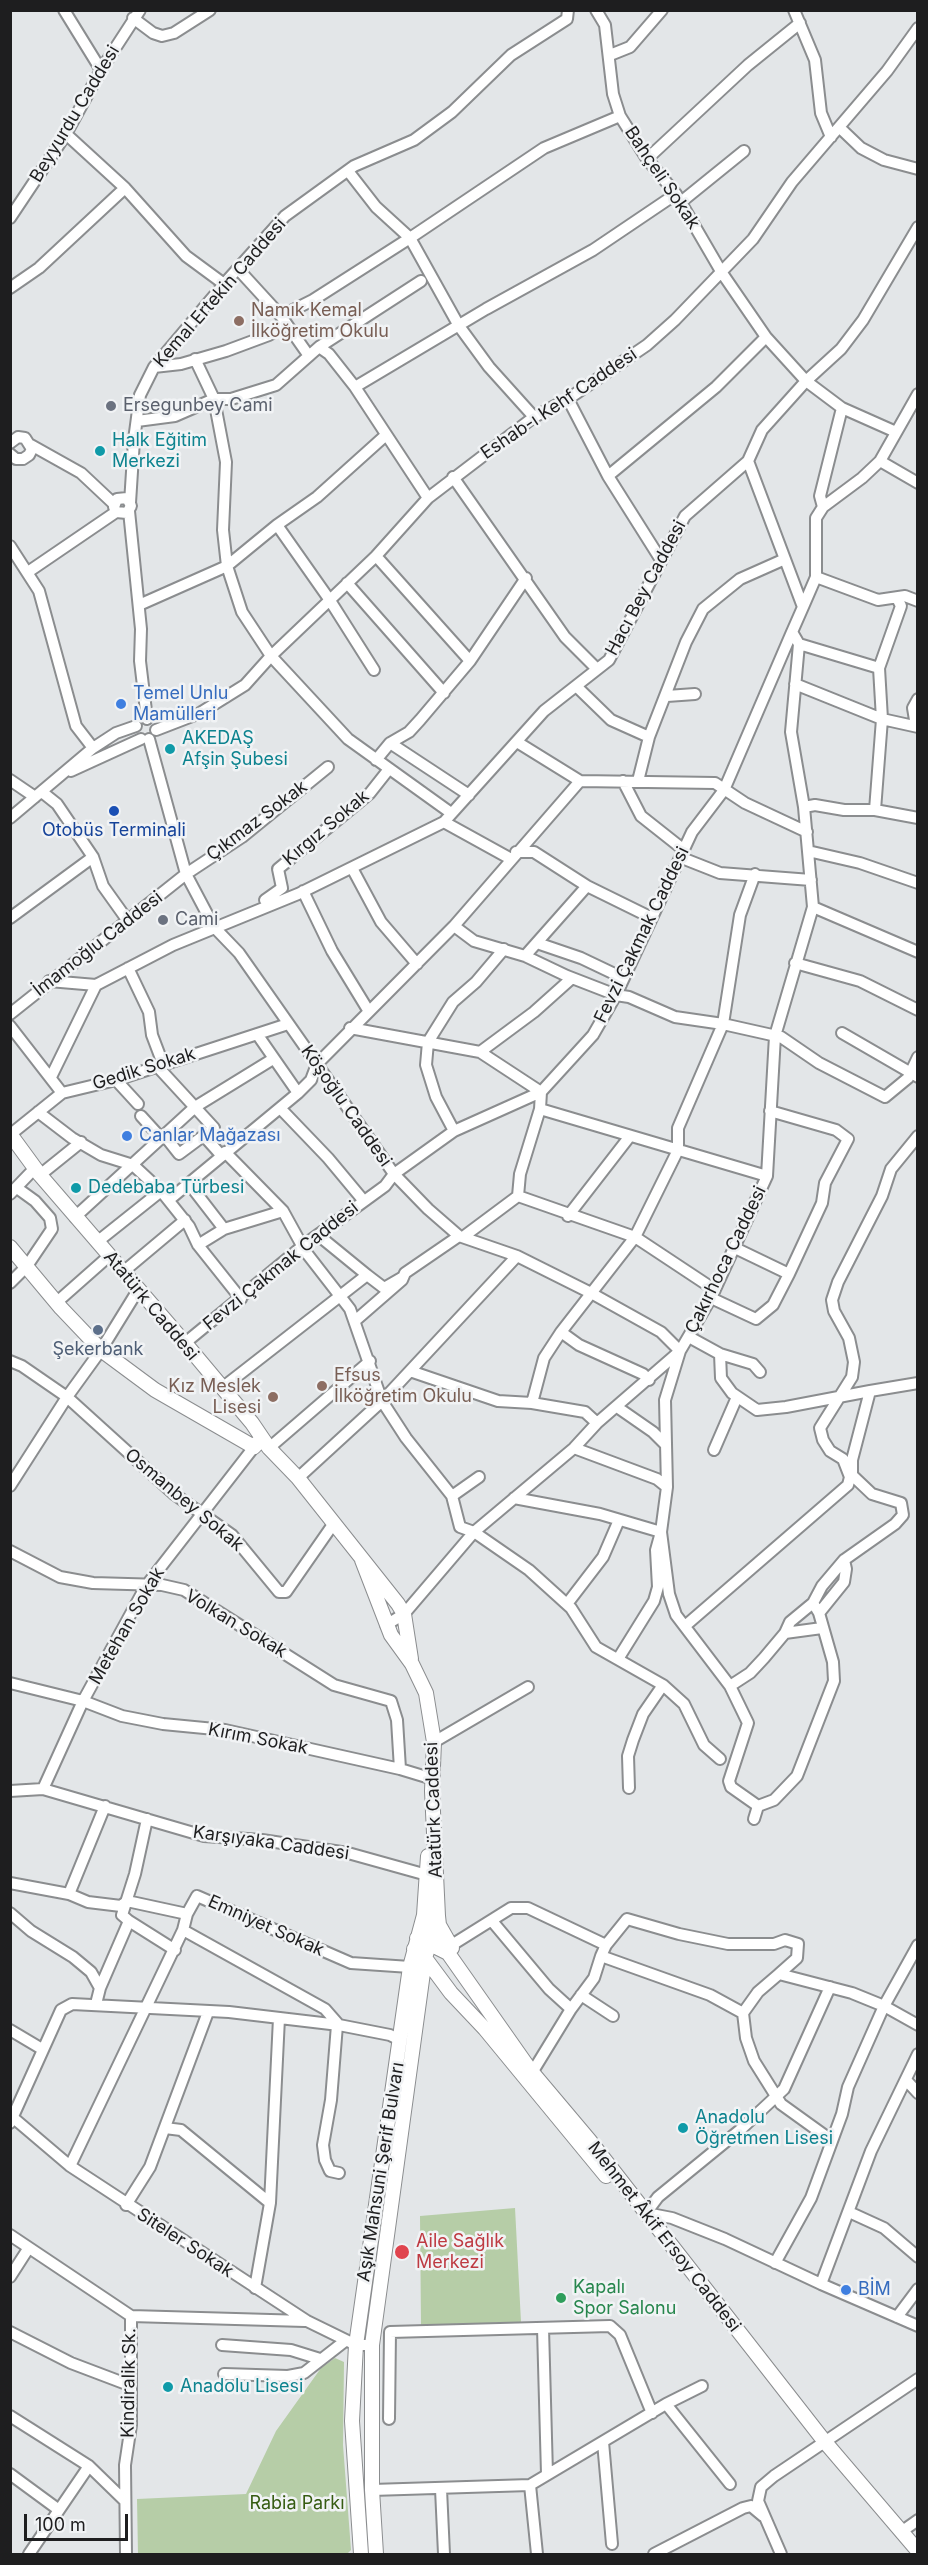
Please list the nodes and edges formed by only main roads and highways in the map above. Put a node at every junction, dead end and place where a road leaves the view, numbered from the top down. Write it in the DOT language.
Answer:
graph roads {
  1 [pos="11,1134"];
  2 [pos="10,1247"];
  3 [pos="262,1444"];
  4 [pos="362,1560"];
  5 [pos="412,1664"];
  6 [pos="433,1785"];
  7 [pos="438,1916"];
  8 [pos="432,1934"];
  9 [pos="419,1948"];
  10 [pos="450,1950"];
  11 [pos="529,2077"];
  12 [pos="822,2445"];
  13 [pos="918,2552"];
  14 [pos="361,2554"];
  15 [pos="376,2554"];
  16 [pos="913,2554"];
  1 -- 3 [label="main road, Atatürk Caddesi"];
  2 -- 3 [label="main road"];
  3 -- 4 [label="main road, Atatürk Caddesi"];
  4 -- 5 [label="main road, Atatürk Caddesi"];
  4 -- 5 [label="main road, Atatürk Caddesi"];
  5 -- 6 [label="main road, Atatürk Caddesi"];
  6 -- 7 [label="main road, Atatürk Caddesi"];
  6 -- 9 [label="main road, Aşık Mahsuni Şerif Bulvarı"];
  7 -- 8 [label="main road, Atatürk Caddesi"];
  7 -- 10 [label="main road"];
  8 -- 9 [label="main road, Atatürk Caddesi"];
  8 -- 9 [label="main road"];
  8 -- 10 [label="main road, Mehmet Âkif Ersoy Caddesi"];
  9 -- 11 [label="main road, Mehmet Âkif Ersoy Caddesi"];
  9 -- 14 [label="main road, Aşık Mahsuni Şerif Bulvarı"];
  9 -- 15 [label="main road, Aşık Mahsuni Şerif Bulvarı"];
  10 -- 11 [label="main road, Mehmet Âkif Ersoy Caddesi"];
  11 -- 12 [label="main road, Mehmet Âkif Ersoy Caddesi"];
  11 -- 12 [label="main road, Mehmet Âkif Ersoy Caddesi"];
  12 -- 13 [label="main road, Mehmet Âkif Ersoy Caddesi"];
  12 -- 16 [label="main road, Mehmet Âkif Ersoy Caddesi"];
}
